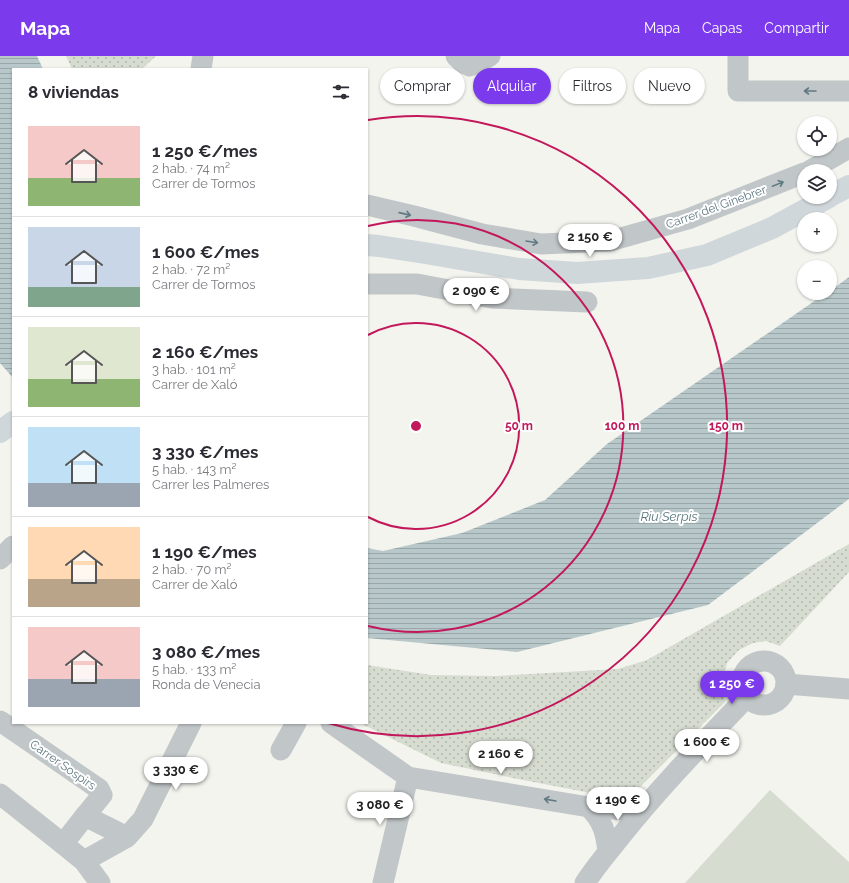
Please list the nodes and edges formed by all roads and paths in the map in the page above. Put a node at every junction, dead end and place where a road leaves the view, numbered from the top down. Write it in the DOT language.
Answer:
graph roads {
  1 [pos="203,56"];
  2 [pos="490,56"];
  3 [pos="738,56"];
  4 [pos="459,59"];
  5 [pos="201,68"];
  6 [pos="849,91"];
  7 [pos="847,144"];
  8 [pos="819,164"];
  9 [pos="797,176"];
  10 [pos="849,186"];
  11 [pos="837,193"];
  12 [pos="816,204"];
  13 [pos="368,205"];
  14 [pos="368,245"];
  15 [pos="368,284"];
  16 [pos="587,302"];
  17 [pos="12,423"];
  18 [pos="0,432"];
  19 [pos="786,684"];
  20 [pos="849,689"];
  21 [pos="746,698"];
  22 [pos="0,721"];
  23 [pos="191,724"];
  24 [pos="294,724"];
  25 [pos="332,724"];
  26 [pos="281,750"];
  27 [pos="408,776"];
  28 [pos="0,794"];
  29 [pos="589,807"];
  30 [pos="644,807"];
  31 [pos="85,816"];
  32 [pos="127,837"];
  33 [pos="62,844"];
  34 [pos="608,852"];
  35 [pos="84,861"];
  36 [pos="100,883"];
  37 [pos="384,883"];
  38 [pos="586,883"];
  1 -- 5 [label="street"];
  2 -- 4 [label="street"];
  6 -- 3 [label="street, one-way"];
  7 -- 8 [label="street"];
  13 -- 9 [label="street, Carrer del Ginebrer, one-way"];
  10 -- 11 [label="highway"];
  12 -- 14 [label="highway"];
  15 -- 16 [label="street"];
  17 -- 18 [label="highway"];
  19 -- 20 [label="street"];
  19 -- 21 [label="street"];
  19 -- 21 [label="street"];
  21 -- 30 [label="street"];
  22 -- 31 [label="street, Carrer Sospirs"];
  23 -- 32 [label="street"];
  24 -- 26 [label="street"];
  25 -- 27 [label="street"];
  29 -- 27 [label="street, one-way"];
  27 -- 37 [label="street"];
  28 -- 33 [label="street"];
  29 -- 30 [label="street"];
  29 -- 34 [label="street"];
  30 -- 34 [label="street"];
  31 -- 32 [label="street"];
  31 -- 33 [label="street"];
  32 -- 35 [label="street"];
  33 -- 35 [label="street"];
  34 -- 38 [label="street"];
  35 -- 36 [label="street"];
}
